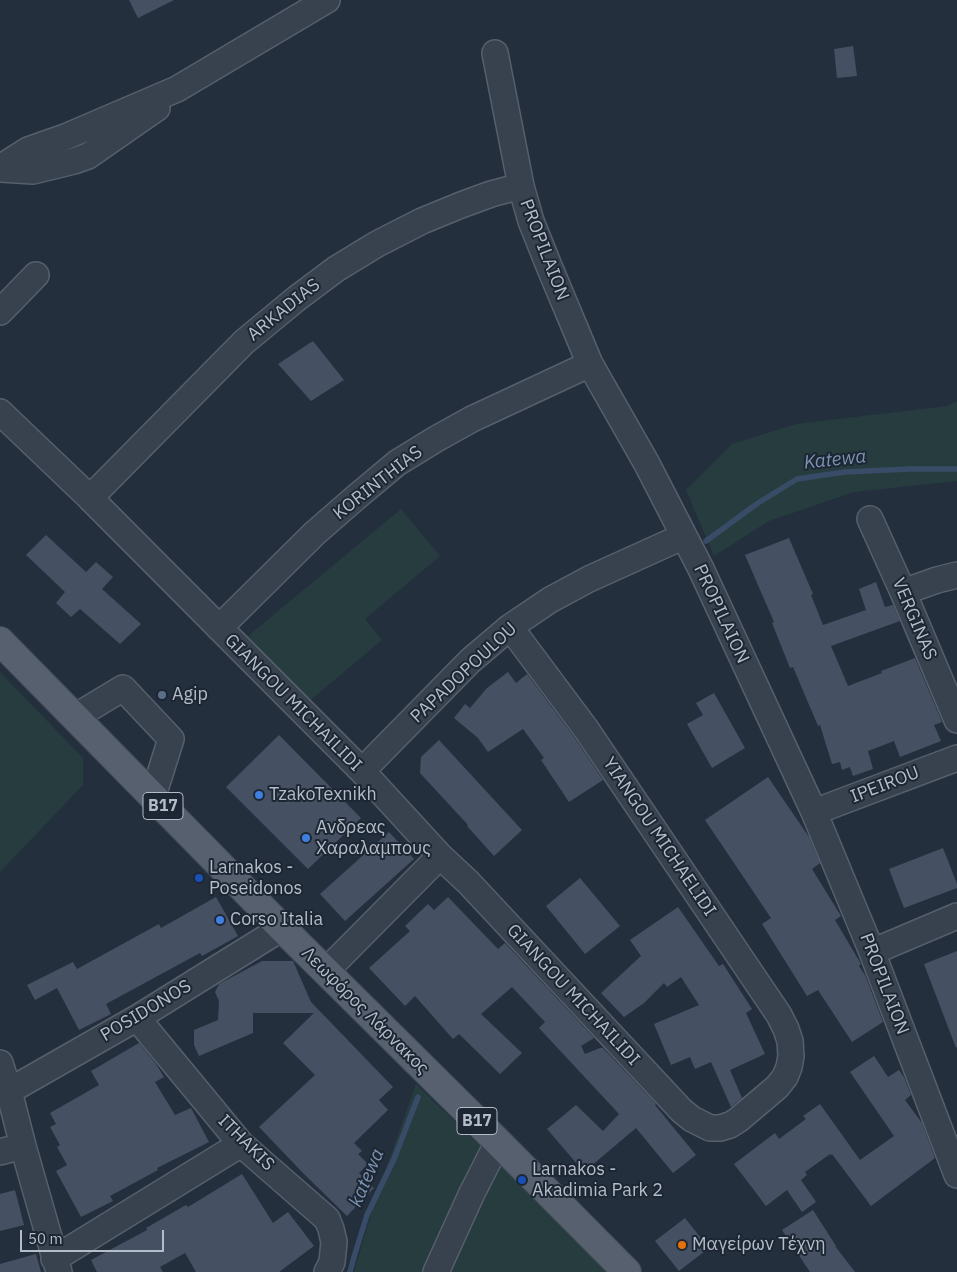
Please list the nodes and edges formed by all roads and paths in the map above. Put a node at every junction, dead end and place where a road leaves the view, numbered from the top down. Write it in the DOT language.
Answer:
graph roads {
  1 [pos="327,0"];
  2 [pos="495,53"];
  3 [pos="178,89"];
  4 [pos="65,137"];
  5 [pos="74,161"];
  6 [pos="0,168"];
  7 [pos="521,186"];
  8 [pos="36,275"];
  9 [pos="0,312"];
  10 [pos="590,364"];
  11 [pos="0,412"];
  12 [pos="90,498"];
  13 [pos="870,519"];
  14 [pos="684,536"];
  15 [pos="957,575"];
  16 [pos="903,592"];
  17 [pos="510,627"];
  18 [pos="219,628"];
  19 [pos="0,641"];
  20 [pos="75,717"];
  21 [pos="957,720"];
  22 [pos="957,758"];
  23 [pos="362,771"];
  24 [pos="152,796"];
  25 [pos="814,812"];
  26 [pos="440,856"];
  27 [pos="957,916"];
  28 [pos="282,928"];
  29 [pos="872,952"];
  30 [pos="326,971"];
  31 [pos="137,1018"];
  32 [pos="791,1056"];
  33 [pos="0,1064"];
  34 [pos="9,1090"];
  35 [pos="498,1142"];
  36 [pos="240,1144"];
  37 [pos="11,1149"];
  38 [pos="957,1174"];
  39 [pos="56,1265"];
  40 [pos="327,1272"];
  41 [pos="436,1272"];
  42 [pos="627,1272"];
  1 -- 3 [label="street"];
  2 -- 7 [label="street, PROPILAION"];
  3 -- 4 [label="street"];
  3 -- 5 [label="street"];
  4 -- 5 [label="street"];
  4 -- 6 [label="street"];
  5 -- 6 [label="street"];
  7 -- 10 [label="street, PROPILAION"];
  7 -- 12 [label="street, ARKADIAS"];
  8 -- 9 [label="street"];
  10 -- 14 [label="street, PROPILAION"];
  10 -- 18 [label="street, KORINTHIAS"];
  11 -- 12 [label="street, GIANGOU MICHAILIDI"];
  12 -- 18 [label="street, GIANGOU MICHAILIDI"];
  13 -- 16 [label="street, VERGINAS"];
  14 -- 17 [label="street, PAPADOPOULOU"];
  14 -- 25 [label="street, PROPILAION"];
  15 -- 16 [label="street"];
  16 -- 21 [label="street, VERGINAS"];
  17 -- 23 [label="street, PAPADOPOULOU"];
  17 -- 32 [label="street, YIANGOU MICHAELIDI"];
  18 -- 23 [label="street, GIANGOU MICHAILIDI"];
  19 -- 20 [label="main road, Λεωφόρος Λάρνακος / B17"];
  20 -- 24 [label="main road, Λεωφόρος Λάρνακος / B17"];
  20 -- 24 [label="street"];
  22 -- 25 [label="street, IPEIROU"];
  23 -- 26 [label="street, GIANGOU MICHAILIDI"];
  24 -- 28 [label="main road, Λεωφόρος Λάρνακος / B17"];
  25 -- 29 [label="street, PROPILAION"];
  26 -- 30 [label="street"];
  26 -- 32 [label="street, GIANGOU MICHAILIDI"];
  27 -- 29 [label="street"];
  28 -- 30 [label="main road, Λεωφόρος Λάρνακος / B17"];
  28 -- 31 [label="street, POSIDONOS"];
  29 -- 38 [label="street, PROPILAION"];
  30 -- 35 [label="main road, Λεωφόρος Λάρνακος / B17"];
  31 -- 34 [label="street, POSIDONOS"];
  31 -- 36 [label="street, ITHAKIS"];
  33 -- 34 [label="street"];
  34 -- 37 [label="street"];
  35 -- 41 [label="street"];
  35 -- 42 [label="main road, Λεωφόρος Λάρνακος / B17"];
  36 -- 39 [label="street"];
  36 -- 40 [label="street, ITHAKIS"];
  37 -- 39 [label="street"];
}
